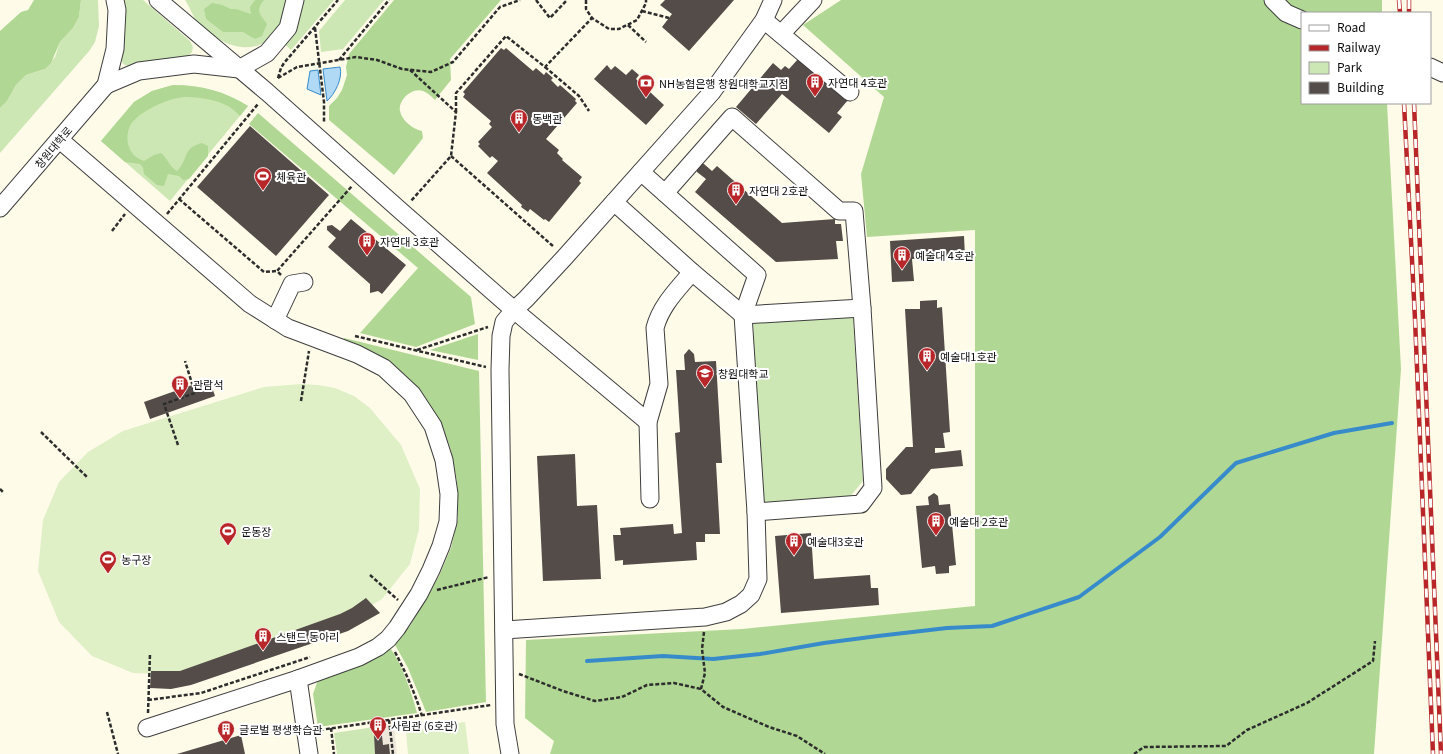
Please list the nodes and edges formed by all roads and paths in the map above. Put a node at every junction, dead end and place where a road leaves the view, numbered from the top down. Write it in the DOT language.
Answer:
graph roads {
  1 [pos="115,0"];
  2 [pos="158,0"];
  3 [pos="296,0"];
  4 [pos="338,0"];
  5 [pos="389,0"];
  6 [pos="520,0"];
  7 [pos="536,0"];
  8 [pos="567,0"];
  9 [pos="586,0"];
  10 [pos="646,0"];
  11 [pos="773,0"];
  12 [pos="813,0"];
  13 [pos="1273,0"];
  14 [pos="642,11"];
  15 [pos="592,18"];
  16 [pos="668,18"];
  17 [pos="764,20"];
  18 [pos="1301,20"];
  19 [pos="628,25"];
  20 [pos="315,28"];
  21 [pos="781,34"];
  22 [pos="646,42"];
  23 [pos="338,60"];
  24 [pos="319,64"];
  25 [pos="545,67"];
  26 [pos="1431,67"];
  27 [pos="239,69"];
  28 [pos="410,70"];
  29 [pos="1443,73"];
  30 [pos="106,85"];
  31 [pos="850,92"];
  32 [pos="259,102"];
  33 [pos="456,112"];
  34 [pos="589,112"];
  35 [pos="60,140"];
  36 [pos="325,144"];
  37 [pos="451,156"];
  38 [pos="641,172"];
  39 [pos="361,176"];
  40 [pos="665,193"];
  41 [pos="179,199"];
  42 [pos="614,202"];
  43 [pos="134,204"];
  44 [pos="408,204"];
  45 [pos="0,208"];
  46 [pos="158,224"];
  47 [pos="112,230"];
  48 [pos="565,257"];
  49 [pos="277,272"];
  50 [pos="692,272"];
  51 [pos="298,283"];
  52 [pos="862,308"];
  53 [pos="743,315"];
  54 [pos="509,316"];
  55 [pos="275,320"];
  56 [pos="312,337"];
  57 [pos="333,345"];
  58 [pos="416,350"];
  59 [pos="185,361"];
  60 [pos="500,370"];
  61 [pos="301,401"];
  62 [pos="648,422"];
  63 [pos="41,432"];
  64 [pos="178,445"];
  65 [pos="88,478"];
  66 [pos="0,489"];
  67 [pos="4,493"];
  68 [pos="650,499"];
  69 [pos="756,512"];
  70 [pos="503,573"];
  71 [pos="370,575"];
  72 [pos="419,594"];
  73 [pos="409,610"];
  74 [pos="705,617"];
  75 [pos="504,630"];
  76 [pos="388,640"];
  77 [pos="1375,641"];
  78 [pos="150,654"];
  79 [pos="312,657"];
  80 [pos="504,668"];
  81 [pos="298,679"];
  82 [pos="701,689"];
  83 [pos="148,700"];
  84 [pos="505,703"];
  85 [pos="108,712"];
  86 [pos="422,716"];
  87 [pos="389,720"];
  88 [pos="147,728"];
  89 [pos="331,728"];
  90 [pos="306,732"];
  91 [pos="118,754"];
  92 [pos="309,754"];
  93 [pos="334,754"];
  94 [pos="393,754"];
  95 [pos="510,754"];
  96 [pos="825,754"];
  97 [pos="1134,754"];
  1 -- 30 [label="street"];
  2 -- 27 [label="street"];
  3 -- 27 [label="street"];
  4 -- 20 [label="path"];
  5 -- 23 [label="path"];
  6 -- 28 [label="path"];
  7 -- 8 [label="path"];
  9 -- 15 [label="path"];
  10 -- 14 [label="path"];
  11 -- 17 [label="street"];
  12 -- 21 [label="street"];
  13 -- 18 [label="street"];
  14 -- 16 [label="path"];
  14 -- 19 [label="path"];
  15 -- 19 [label="path"];
  15 -- 25 [label="path"];
  17 -- 21 [label="street"];
  17 -- 38 [label="street"];
  19 -- 22 [label="path"];
  20 -- 24 [label="path"];
  20 -- 24 [label="path"];
  21 -- 31 [label="street"];
  23 -- 24 [label="path"];
  23 -- 28 [label="path"];
  24 -- 36 [label="path"];
  25 -- 33 [label="path"];
  25 -- 34 [label="path"];
  26 -- 29 [label="street"];
  27 -- 30 [label="street"];
  27 -- 36 [label="street"];
  28 -- 33 [label="path"];
  30 -- 35 [label="street, 창원대학로"];
  32 -- 41 [label="path"];
  33 -- 37 [label="path"];
  35 -- 43 [label="street"];
  35 -- 45 [label="street, 창원대학로"];
  36 -- 39 [label="street"];
  37 -- 44 [label="path"];
  37 -- 48 [label="path"];
  38 -- 40 [label="street"];
  38 -- 42 [label="street"];
  39 -- 49 [label="path"];
  39 -- 54 [label="street"];
  40 -- 52 [label="street"];
  40 -- 53 [label="street"];
  41 -- 46 [label="path"];
  41 -- 49 [label="path"];
  42 -- 48 [label="street"];
  42 -- 50 [label="street"];
  43 -- 46 [label="street"];
  43 -- 47 [label="path"];
  46 -- 55 [label="street"];
  48 -- 54 [label="street"];
  49 -- 51 [label="path"];
  50 -- 53 [label="street"];
  50 -- 62 [label="street"];
  51 -- 55 [label="street"];
  52 -- 53 [label="street"];
  52 -- 69 [label="street"];
  53 -- 69 [label="street"];
  54 -- 58 [label="path"];
  54 -- 60 [label="street"];
  54 -- 62 [label="street"];
  55 -- 56 [label="street"];
  56 -- 57 [label="street"];
  56 -- 61 [label="path"];
  57 -- 58 [label="path"];
  57 -- 72 [label="street"];
  58 -- 60 [label="path"];
  59 -- 64 [label="path"];
  60 -- 70 [label="street"];
  62 -- 68 [label="street"];
  63 -- 65 [label="path"];
  66 -- 67 [label="path"];
  69 -- 74 [label="street"];
  70 -- 72 [label="path"];
  70 -- 75 [label="street"];
  71 -- 73 [label="path"];
  72 -- 73 [label="street"];
  73 -- 76 [label="street"];
  74 -- 75 [label="street"];
  74 -- 82 [label="path"];
  75 -- 80 [label="street"];
  76 -- 81 [label="street"];
  76 -- 86 [label="path"];
  77 -- 97 [label="path"];
  78 -- 83 [label="path"];
  79 -- 83 [label="path"];
  80 -- 82 [label="path"];
  80 -- 84 [label="street"];
  81 -- 88 [label="street"];
  81 -- 90 [label="street"];
  82 -- 96 [label="path"];
  83 -- 88 [label="path"];
  84 -- 86 [label="path"];
  84 -- 95 [label="street"];
  85 -- 91 [label="path"];
  86 -- 87 [label="path"];
  87 -- 89 [label="path"];
  87 -- 94 [label="path"];
  89 -- 90 [label="path"];
  89 -- 93 [label="path"];
  90 -- 92 [label="street"];
}
